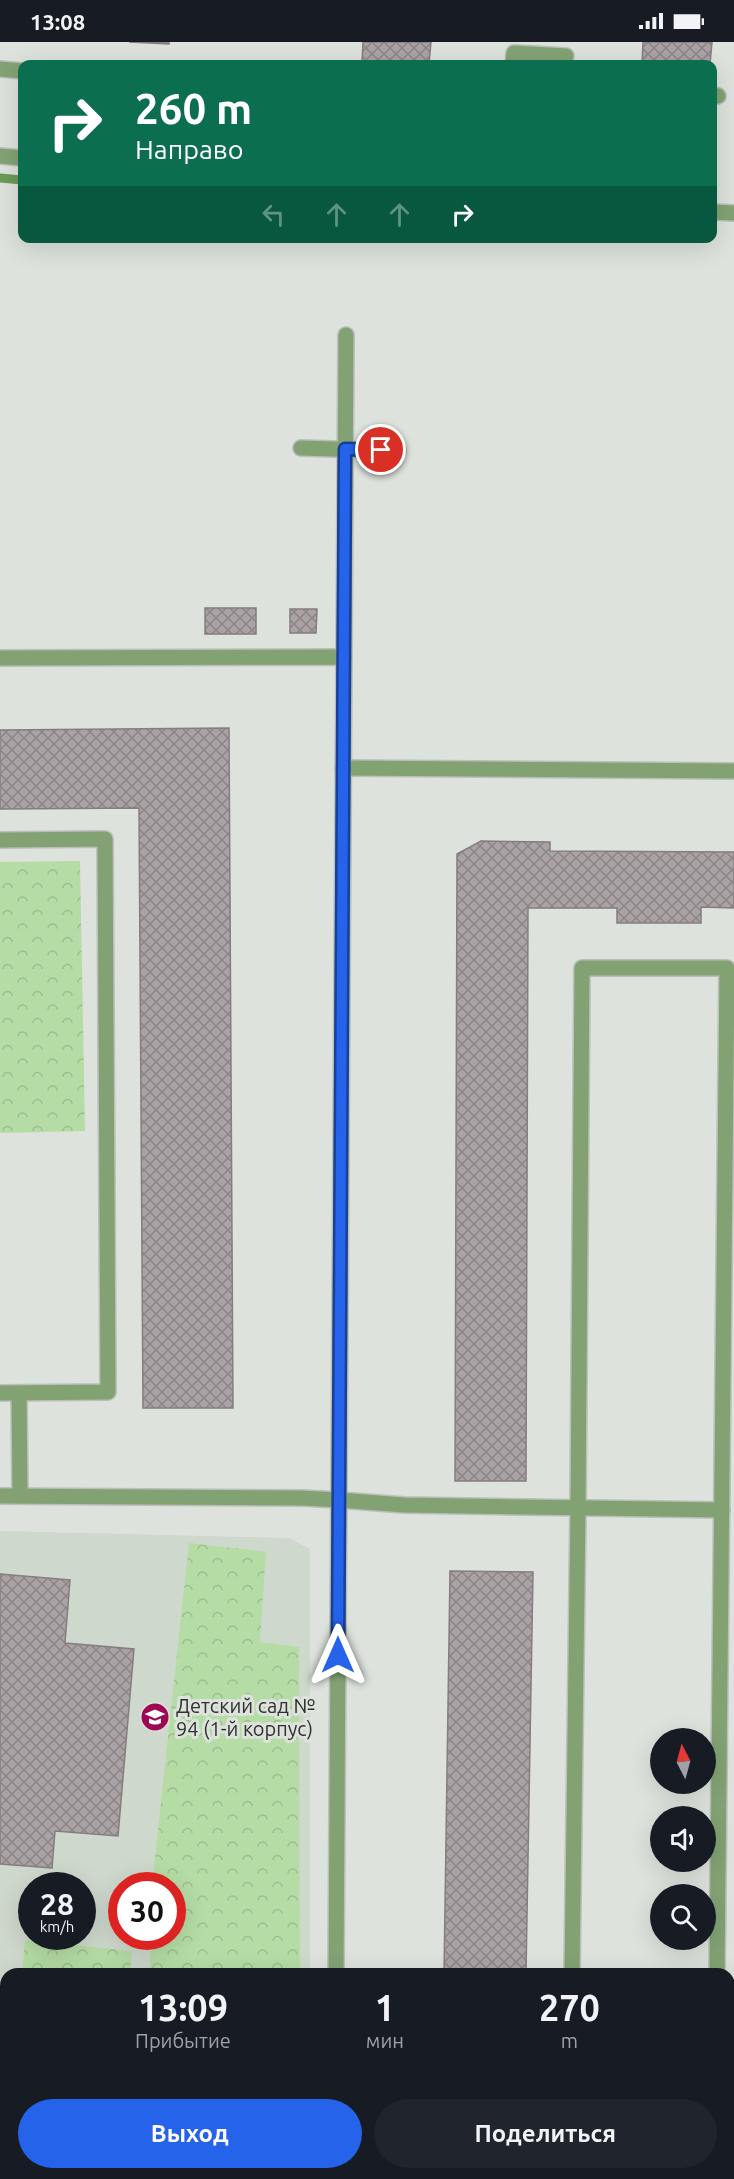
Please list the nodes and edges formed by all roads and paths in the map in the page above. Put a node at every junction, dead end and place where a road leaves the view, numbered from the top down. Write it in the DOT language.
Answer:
graph roads {
  1 [pos="566,56"];
  2 [pos="513,60"];
  3 [pos="0,69"];
  4 [pos="18,71"];
  5 [pos="0,156"];
  6 [pos="18,158"];
  7 [pos="717,212"];
  8 [pos="734,213"];
  9 [pos="346,335"];
  10 [pos="301,448"];
  11 [pos="345,449"];
  12 [pos="398,450"];
  13 [pos="344,657"];
  14 [pos="0,658"];
  15 [pos="343,768"];
  16 [pos="734,771"];
  17 [pos="0,840"];
  18 [pos="0,1393"];
  19 [pos="19,1393"];
  20 [pos="0,1496"];
  21 [pos="20,1496"];
  22 [pos="339,1500"];
  23 [pos="578,1508"];
  24 [pos="722,1510"];
  25 [pos="336,1968"];
  26 [pos="572,1968"];
  27 [pos="717,1968"];
  1 -- 2 [label="street"];
  3 -- 4 [label="street"];
  5 -- 6 [label="street"];
  7 -- 8 [label="street"];
  9 -- 11 [label="street"];
  10 -- 11 [label="street"];
  11 -- 12 [label="street"];
  11 -- 13 [label="street"];
  13 -- 14 [label="street"];
  13 -- 15 [label="street"];
  15 -- 16 [label="street"];
  15 -- 22 [label="street"];
  17 -- 19 [label="street"];
  18 -- 19 [label="street"];
  19 -- 21 [label="street"];
  20 -- 21 [label="street"];
  21 -- 22 [label="street"];
  22 -- 23 [label="street"];
  22 -- 25 [label="street"];
  23 -- 24 [label="street"];
  23 -- 24 [label="street"];
  23 -- 26 [label="street"];
  24 -- 27 [label="street"];
}
